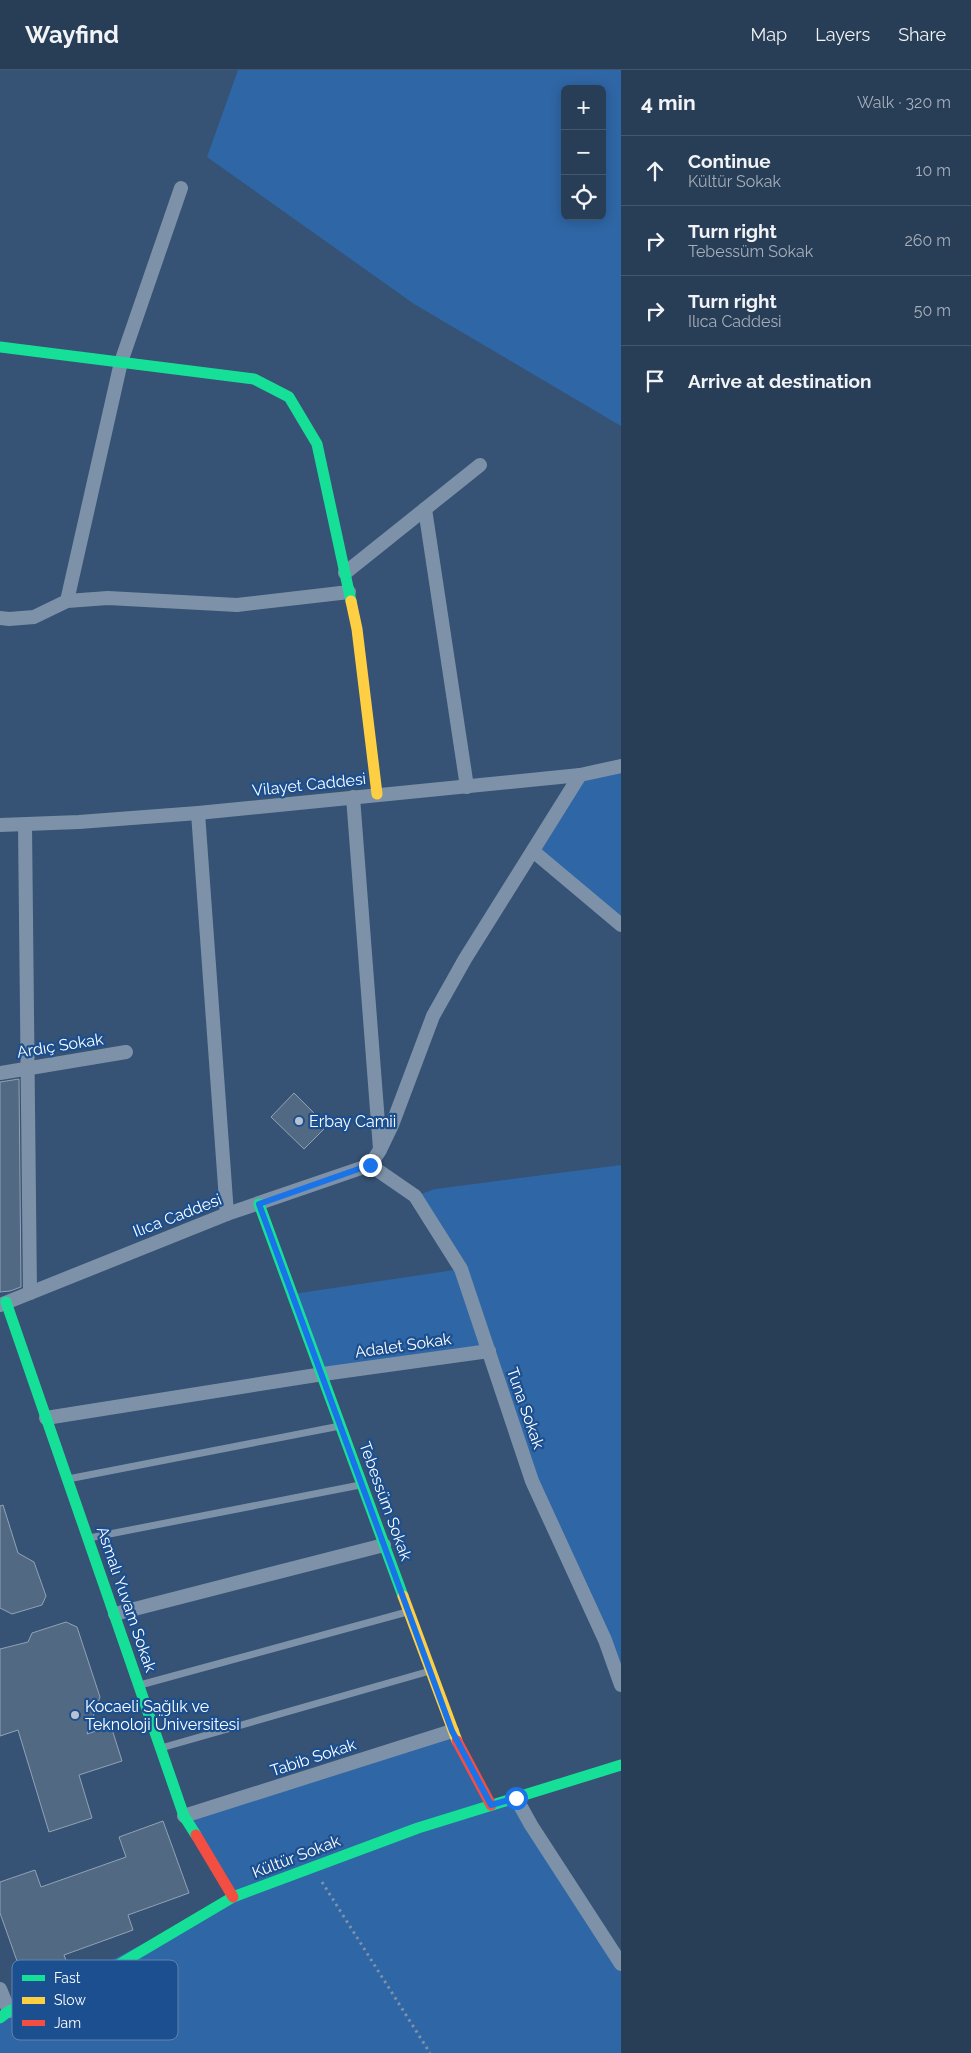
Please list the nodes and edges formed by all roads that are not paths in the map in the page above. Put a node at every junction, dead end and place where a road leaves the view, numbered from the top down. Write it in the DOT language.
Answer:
graph roads {
  1 [pos="181,188"];
  2 [pos="0,347"];
  3 [pos="121,362"];
  4 [pos="480,465"];
  5 [pos="426,508"];
  6 [pos="345,573"];
  7 [pos="349,592"];
  8 [pos="67,601"];
  9 [pos="0,618"];
  10 [pos="621,766"];
  11 [pos="580,775"];
  12 [pos="467,787"];
  13 [pos="377,794"];
  14 [pos="353,797"];
  15 [pos="198,813"];
  16 [pos="0,825"];
  17 [pos="25,825"];
  18 [pos="533,851"];
  19 [pos="621,925"];
  20 [pos="126,1052"];
  21 [pos="29,1068"];
  22 [pos="0,1073"];
  23 [pos="380,1150"];
  24 [pos="370,1165"];
  25 [pos="259,1204"];
  26 [pos="226,1214"];
  27 [pos="30,1293"];
  28 [pos="3,1304"];
  29 [pos="489,1352"];
  30 [pos="322,1374"];
  31 [pos="46,1418"];
  32 [pos="341,1426"];
  33 [pos="68,1479"];
  34 [pos="362,1484"];
  35 [pos="88,1538"];
  36 [pos="384,1545"];
  37 [pos="408,1611"];
  38 [pos="115,1614"];
  39 [pos="430,1671"];
  40 [pos="140,1685"];
  41 [pos="621,1685"];
  42 [pos="452,1731"];
  43 [pos="161,1748"];
  44 [pos="621,1765"];
  45 [pos="516,1798"];
  46 [pos="491,1805"];
  47 [pos="184,1816"];
  48 [pos="233,1897"];
  49 [pos="125,1960"];
  50 [pos="621,1964"];
  51 [pos="0,1989"];
  52 [pos="5,2015"];
  1 -- 3 [label="street"];
  2 -- 3 [label="street"];
  3 -- 6 [label="street"];
  3 -- 8 [label="street"];
  4 -- 5 [label="street"];
  5 -- 6 [label="street"];
  5 -- 12 [label="street"];
  6 -- 7 [label="street"];
  7 -- 8 [label="street"];
  7 -- 13 [label="street"];
  8 -- 9 [label="street"];
  10 -- 11 [label="street, Vilayet Caddesi"];
  11 -- 12 [label="street, Vilayet Caddesi"];
  11 -- 18 [label="street"];
  12 -- 13 [label="street, Vilayet Caddesi"];
  13 -- 14 [label="street, Vilayet Caddesi"];
  14 -- 15 [label="street, Vilayet Caddesi"];
  14 -- 23 [label="street"];
  15 -- 17 [label="street, Vilayet Caddesi"];
  15 -- 26 [label="street"];
  16 -- 17 [label="street, Vilayet Caddesi"];
  17 -- 21 [label="street"];
  18 -- 19 [label="street"];
  18 -- 23 [label="street"];
  20 -- 21 [label="street, Ardıç Sokak"];
  21 -- 22 [label="street, Ardıç Sokak"];
  21 -- 27 [label="street"];
  23 -- 24 [label="street"];
  24 -- 25 [label="street, Ilıca Caddesi"];
  24 -- 29 [label="street, Tuna Sokak"];
  25 -- 26 [label="street, Ilıca Caddesi"];
  25 -- 30 [label="street, Tebessüm Sokak"];
  26 -- 27 [label="street, Ilıca Caddesi"];
  27 -- 28 [label="street, Ilıca Caddesi"];
  28 -- 31 [label="street, Asmalı Yuvam Sokak"];
  29 -- 30 [label="street, Adalet Sokak"];
  29 -- 41 [label="street, Tuna Sokak"];
  30 -- 31 [label="street, Adalet Sokak"];
  30 -- 32 [label="street, Tebessüm Sokak"];
  31 -- 33 [label="street, Asmalı Yuvam Sokak"];
  32 -- 33 [label="lane"];
  32 -- 34 [label="street, Tebessüm Sokak"];
  33 -- 35 [label="street, Asmalı Yuvam Sokak"];
  34 -- 35 [label="lane"];
  34 -- 36 [label="street, Tebessüm Sokak"];
  35 -- 38 [label="street, Asmalı Yuvam Sokak"];
  36 -- 37 [label="street, Tebessüm Sokak"];
  36 -- 38 [label="street"];
  37 -- 39 [label="street, Tebessüm Sokak"];
  37 -- 40 [label="lane"];
  38 -- 40 [label="street, Asmalı Yuvam Sokak"];
  39 -- 42 [label="street, Tebessüm Sokak"];
  39 -- 43 [label="lane"];
  40 -- 43 [label="street, Asmalı Yuvam Sokak"];
  42 -- 46 [label="street, Tebessüm Sokak"];
  42 -- 47 [label="street, Tabib Sokak"];
  43 -- 47 [label="street, Asmalı Yuvam Sokak"];
  44 -- 45 [label="street, Kültür Sokak"];
  45 -- 46 [label="street, Kültür Sokak"];
  45 -- 50 [label="street"];
  46 -- 48 [label="street, Kültür Sokak"];
  47 -- 48 [label="street, Asmalı Yuvam Sokak"];
  48 -- 49 [label="street, Kültür Sokak"];
  51 -- 52 [label="street"];
}
